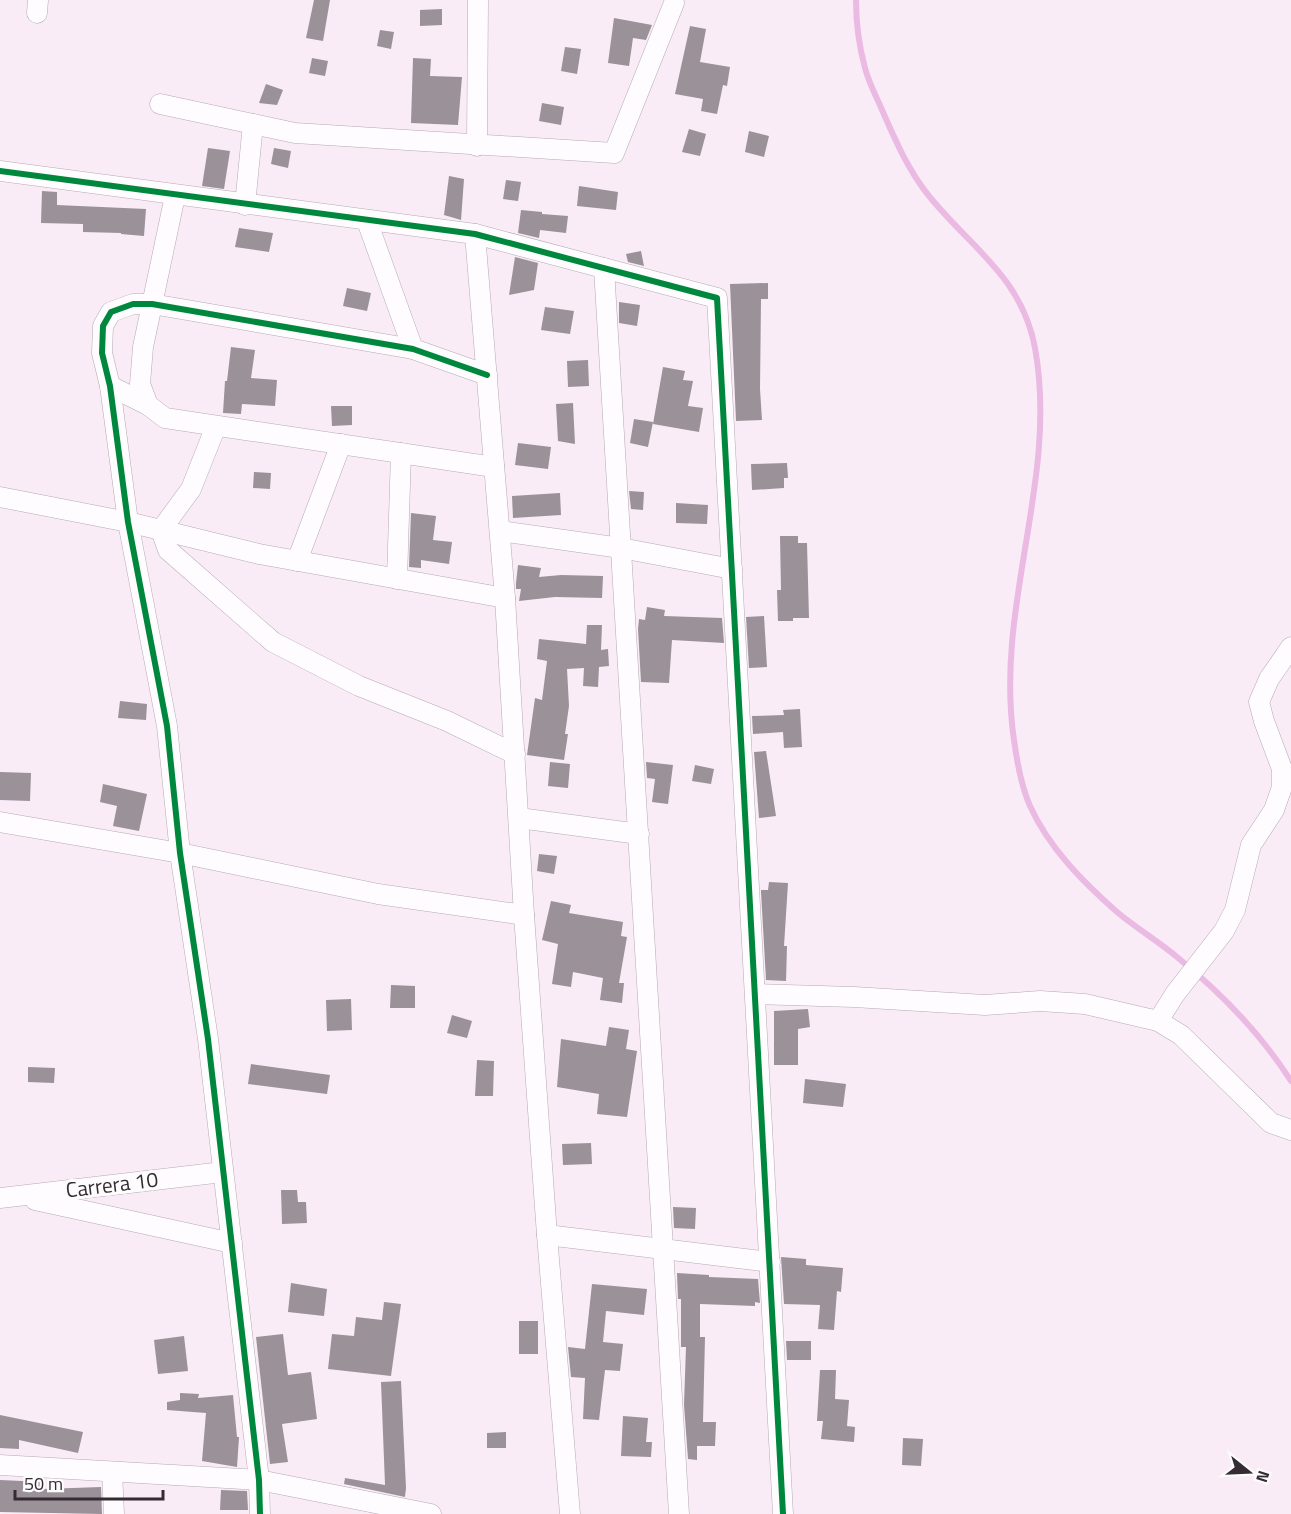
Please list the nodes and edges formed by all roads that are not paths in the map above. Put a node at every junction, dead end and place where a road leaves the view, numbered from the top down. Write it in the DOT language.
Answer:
graph roads {
  1 [pos="478,0"];
  2 [pos="674,3"];
  3 [pos="160,104"];
  4 [pos="253,124"];
  5 [pos="477,146"];
  6 [pos="0,171"];
  7 [pos="175,196"];
  8 [pos="246,205"];
  9 [pos="367,221"];
  10 [pos="475,234"];
  11 [pos="604,268"];
  12 [pos="152,304"];
  13 [pos="413,349"];
  14 [pos="487,375"];
  15 [pos="110,386"];
  16 [pos="148,405"];
  17 [pos="216,426"];
  18 [pos="341,444"];
  19 [pos="401,453"];
  20 [pos="494,467"];
  21 [pos="0,497"];
  22 [pos="129,522"];
  23 [pos="161,530"];
  24 [pos="500,531"];
  25 [pos="621,548"];
  26 [pos="297,561"];
  27 [pos="732,568"];
  28 [pos="397,579"];
  29 [pos="505,598"];
  30 [pos="1291,647"];
  31 [pos="515,754"];
  32 [pos="519,818"];
  33 [pos="0,822"];
  34 [pos="639,834"];
  35 [pos="180,853"];
  36 [pos="524,915"];
  37 [pos="755,994"];
  38 [pos="1158,1021"];
  39 [pos="1291,1130"];
  40 [pos="223,1172"];
  41 [pos="20,1196"];
  42 [pos="0,1198"];
  43 [pos="547,1234"];
  44 [pos="232,1243"];
  45 [pos="664,1248"];
  46 [pos="770,1262"];
  47 [pos="0,1465"];
  48 [pos="112,1472"];
  49 [pos="259,1480"];
  50 [pos="114,1514"];
  51 [pos="260,1514"];
  52 [pos="431,1514"];
  53 [pos="570,1514"];
  54 [pos="679,1514"];
  55 [pos="783,1514"];
  1 -- 5 [label="street"];
  2 -- 5 [label="street"];
  3 -- 4 [label="street"];
  4 -- 5 [label="street"];
  4 -- 8 [label="street"];
  6 -- 7 [label="street"];
  7 -- 8 [label="street"];
  7 -- 12 [label="street"];
  8 -- 9 [label="street"];
  9 -- 10 [label="street"];
  9 -- 13 [label="street"];
  10 -- 11 [label="street"];
  10 -- 14 [label="street"];
  11 -- 25 [label="street"];
  11 -- 27 [label="street"];
  12 -- 13 [label="street"];
  12 -- 15 [label="street"];
  12 -- 16 [label="street"];
  13 -- 14 [label="street"];
  14 -- 20 [label="street"];
  15 -- 16 [label="street"];
  15 -- 22 [label="street"];
  16 -- 17 [label="street"];
  17 -- 18 [label="street"];
  17 -- 23 [label="street"];
  18 -- 19 [label="street"];
  18 -- 26 [label="street"];
  19 -- 20 [label="street"];
  19 -- 28 [label="street"];
  20 -- 24 [label="street"];
  21 -- 22 [label="street"];
  22 -- 23 [label="street"];
  22 -- 35 [label="street"];
  23 -- 26 [label="street"];
  23 -- 31 [label="street"];
  24 -- 25 [label="street"];
  24 -- 29 [label="street"];
  25 -- 27 [label="street"];
  25 -- 34 [label="street"];
  26 -- 28 [label="street"];
  27 -- 37 [label="street"];
  28 -- 29 [label="street"];
  29 -- 31 [label="street"];
  30 -- 38 [label="street"];
  31 -- 32 [label="street"];
  32 -- 34 [label="street"];
  32 -- 36 [label="street"];
  33 -- 35 [label="street"];
  34 -- 45 [label="street"];
  35 -- 36 [label="street"];
  35 -- 40 [label="street"];
  36 -- 43 [label="street"];
  37 -- 38 [label="street"];
  37 -- 46 [label="street"];
  38 -- 39 [label="street"];
  40 -- 41 [label="street, Carrera 10"];
  40 -- 44 [label="street"];
  41 -- 42 [label="street, Carrera 10"];
  41 -- 44 [label="street"];
  43 -- 45 [label="street"];
  43 -- 53 [label="street"];
  44 -- 49 [label="street"];
  45 -- 46 [label="street"];
  45 -- 54 [label="street"];
  46 -- 55 [label="street"];
  47 -- 48 [label="street"];
  48 -- 49 [label="street"];
  48 -- 50 [label="street"];
  49 -- 51 [label="street"];
  49 -- 52 [label="street"];
}
